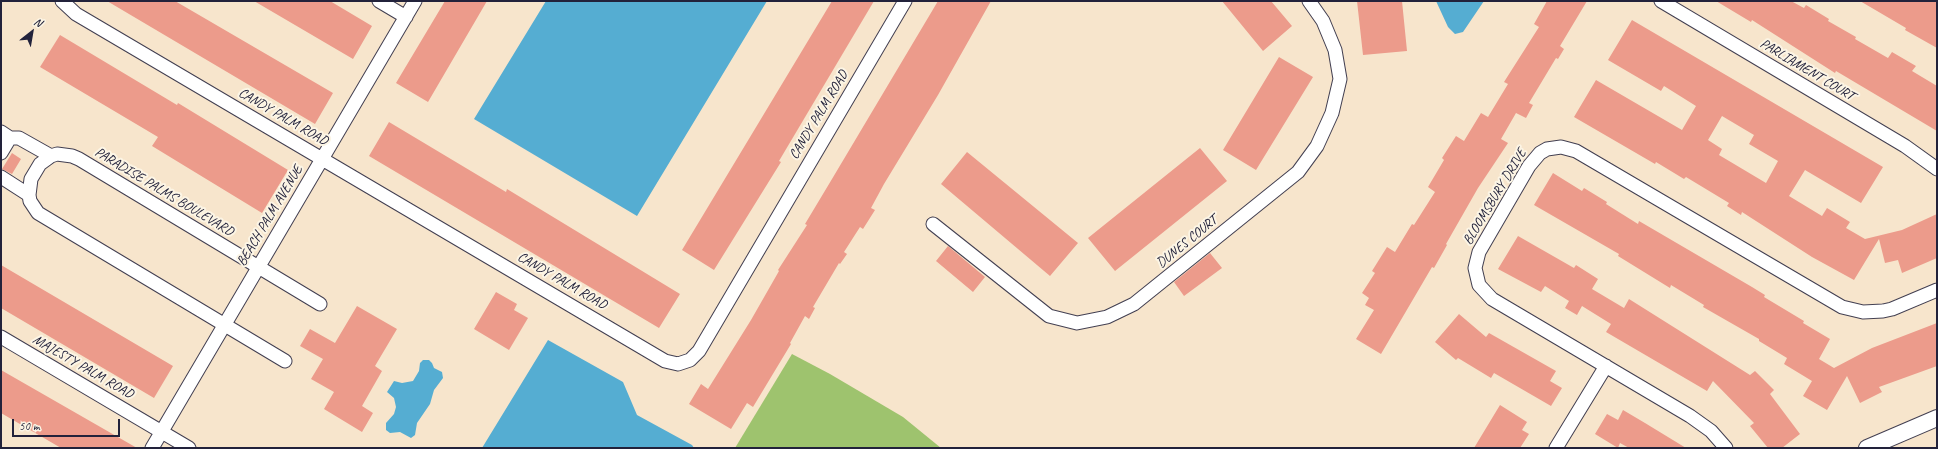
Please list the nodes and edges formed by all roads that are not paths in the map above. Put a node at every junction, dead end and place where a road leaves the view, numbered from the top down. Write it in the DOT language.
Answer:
graph roads {
  1 [pos="62,1"];
  2 [pos="379,1"];
  3 [pos="415,1"];
  4 [pos="905,1"];
  5 [pos="1309,1"];
  6 [pos="1660,1"];
  7 [pos="406,17"];
  8 [pos="6,135"];
  9 [pos="1,153"];
  10 [pos="50,156"];
  11 [pos="322,159"];
  12 [pos="1937,169"];
  13 [pos="1,177"];
  14 [pos="29,194"];
  15 [pos="933,224"];
  16 [pos="259,267"];
  17 [pos="1937,290"];
  18 [pos="320,304"];
  19 [pos="224,324"];
  20 [pos="1,337"];
  21 [pos="285,361"];
  22 [pos="1606,366"];
  23 [pos="1937,418"];
  24 [pos="162,432"];
  25 [pos="152,448"];
  26 [pos="189,448"];
  27 [pos="1556,448"];
  28 [pos="1726,448"];
  29 [pos="1867,448"];
  1 -- 11 [label="street, CANDY PALM ROAD"];
  2 -- 7 [label="street"];
  3 -- 7 [label="street, BEACH PALM AVENUE"];
  4 -- 11 [label="street, CANDY PALM ROAD"];
  5 -- 15 [label="street, DUNES COURT"];
  6 -- 12 [label="street, PARLIAMENT COURT"];
  7 -- 11 [label="street, BEACH PALM AVENUE"];
  8 -- 9 [label="street"];
  8 -- 10 [label="street"];
  10 -- 14 [label="street"];
  10 -- 16 [label="street, PARADISE PALMS BOULEVARD"];
  11 -- 16 [label="street, BEACH PALM AVENUE"];
  13 -- 14 [label="street"];
  14 -- 19 [label="street"];
  16 -- 18 [label="street, PARADISE PALMS BOULEVARD"];
  16 -- 19 [label="street, BEACH PALM AVENUE"];
  17 -- 22 [label="street, BLOOMSBURY DRIVE"];
  19 -- 21 [label="street"];
  19 -- 24 [label="street, BEACH PALM AVENUE"];
  20 -- 24 [label="street, MAJESTY PALM ROAD"];
  22 -- 27 [label="street"];
  22 -- 28 [label="street, BLOOMSBURY DRIVE"];
  23 -- 29 [label="street"];
  24 -- 25 [label="street, BEACH PALM AVENUE"];
  24 -- 26 [label="street, MAJESTY PALM ROAD"];
}
